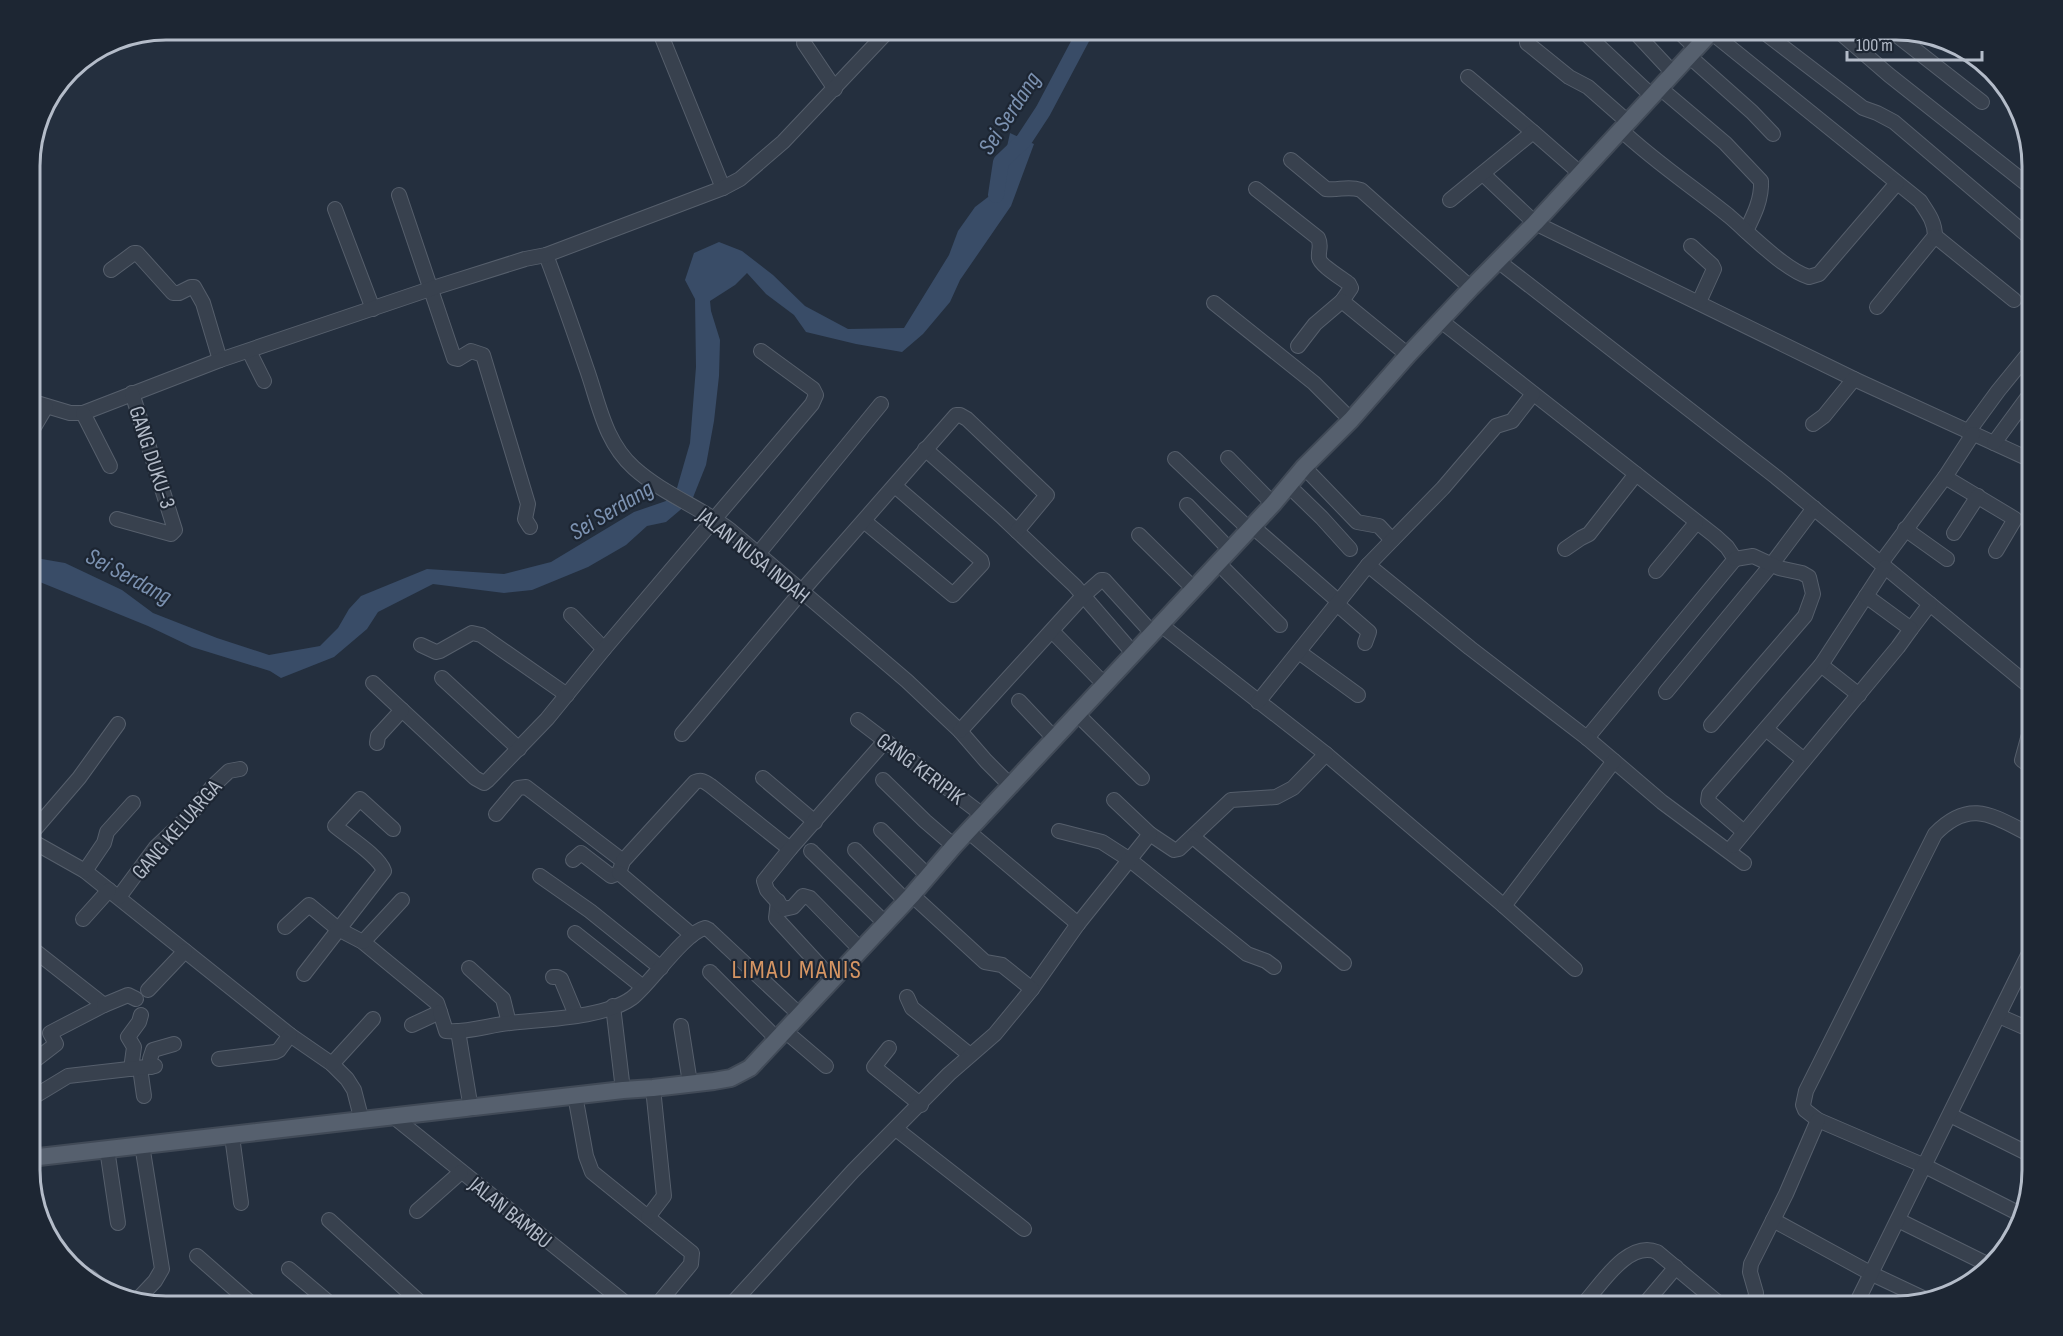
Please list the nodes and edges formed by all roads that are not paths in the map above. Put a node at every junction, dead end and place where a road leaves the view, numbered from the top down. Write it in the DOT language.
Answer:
graph roads {
  1 [pos="663,40"];
  2 [pos="880,40"];
  3 [pos="1594,40"];
  4 [pos="1642,40"];
  5 [pos="1684,40"];
  6 [pos="1703,40"];
  7 [pos="1723,40"];
  8 [pos="1774,40"];
  9 [pos="1849,40"];
  10 [pos="1904,41"];
  11 [pos="804,43"];
  12 [pos="1527,43"];
  13 [pos="1692,52"];
  14 [pos="1673,73"];
  15 [pos="1468,77"];
  16 [pos="835,89"];
  17 [pos="1656,92"];
  18 [pos="1982,102"];
  19 [pos="1625,126"];
  20 [pos="1533,132"];
  21 [pos="1773,134"];
  22 [pos="1291,160"];
  23 [pos="1482,174"];
  24 [pos="1581,174"];
  25 [pos="2022,180"];
  26 [pos="1897,183"];
  27 [pos="723,188"];
  28 [pos="1256,189"];
  29 [pos="399,195"];
  30 [pos="1450,200"];
  31 [pos="335,208"];
  32 [pos="1535,223"];
  33 [pos="1746,231"];
  34 [pos="2022,231"];
  35 [pos="1935,236"];
  36 [pos="1690,246"];
  37 [pos="546,255"];
  38 [pos="1498,261"];
  39 [pos="111,270"];
  40 [pos="1471,288"];
  41 [pos="430,289"];
  42 [pos="2014,300"];
  43 [pos="1342,301"];
  44 [pos="1699,302"];
  45 [pos="1214,303"];
  46 [pos="1877,307"];
  47 [pos="374,309"];
  48 [pos="1441,321"];
  49 [pos="1298,346"];
  50 [pos="249,351"];
  51 [pos="762,351"];
  52 [pos="1408,355"];
  53 [pos="220,360"];
  54 [pos="2022,362"];
  55 [pos="1854,379"];
  56 [pos="264,381"];
  57 [pos="132,393"];
  58 [pos="1533,394"];
  59 [pos="881,404"];
  60 [pos="41,405"];
  61 [pos="2022,405"];
  62 [pos="46,407"];
  63 [pos="83,413"];
  64 [pos="41,415"];
  65 [pos="1351,420"];
  66 [pos="1813,424"];
  67 [pos="1970,433"];
  68 [pos="1994,443"];
  69 [pos="925,449"];
  70 [pos="2022,456"];
  71 [pos="1228,458"];
  72 [pos="1175,459"];
  73 [pos="110,466"];
  74 [pos="1304,467"];
  75 [pos="1636,474"];
  76 [pos="1945,477"];
  77 [pos="895,486"];
  78 [pos="1289,486"];
  79 [pos="1978,496"];
  80 [pos="1273,504"];
  81 [pos="1187,505"];
  82 [pos="1814,508"];
  83 [pos="710,516"];
  84 [pos="117,519"];
  85 [pos="864,522"];
  86 [pos="1696,524"];
  87 [pos="530,527"];
  88 [pos="1250,528"];
  89 [pos="1905,529"];
  90 [pos="1017,531"];
  91 [pos="1954,533"];
  92 [pos="1139,535"];
  93 [pos="1392,540"];
  94 [pos="1350,549"];
  95 [pos="1565,549"];
  96 [pos="1230,550"];
  97 [pos="1996,551"];
  98 [pos="758,554"];
  99 [pos="1735,559"];
  100 [pos="1947,559"];
  101 [pos="1218,563"];
  102 [pos="1772,564"];
  103 [pos="1368,565"];
  104 [pos="1883,565"];
  105 [pos="1656,571"];
  106 [pos="1194,589"];
  107 [pos="801,592"];
  108 [pos="1083,596"];
  109 [pos="1866,596"];
  110 [pos="1338,603"];
  111 [pos="1930,604"];
  112 [pos="571,615"];
  113 [pos="1280,625"];
  114 [pos="1911,629"];
  115 [pos="1157,630"];
  116 [pos="1052,631"];
  117 [pos="1365,643"];
  118 [pos="421,645"];
  119 [pos="604,649"];
  120 [pos="1299,652"];
  121 [pos="1133,653"];
  122 [pos="1821,665"];
  123 [pos="442,678"];
  124 [pos="2022,680"];
  125 [pos="373,683"];
  126 [pos="1104,684"];
  127 [pos="1666,692"];
  128 [pos="567,695"];
  129 [pos="1358,695"];
  130 [pos="1859,695"];
  131 [pos="1019,701"];
  132 [pos="1258,702"];
  133 [pos="402,710"];
  134 [pos="1077,714"];
  135 [pos="858,720"];
  136 [pos="118,724"];
  137 [pos="1711,725"];
  138 [pos="1766,729"];
  139 [pos="960,731"];
  140 [pos="682,734"];
  141 [pos="1054,738"];
  142 [pos="1587,738"];
  143 [pos="885,741"];
  144 [pos="377,743"];
  145 [pos="519,749"];
  146 [pos="1326,754"];
  147 [pos="1804,760"];
  148 [pos="1614,761"];
  149 [pos="240,769"];
  150 [pos="763,778"];
  151 [pos="1142,778"];
  152 [pos="884,780"];
  153 [pos="1011,786"];
  154 [pos="1114,800"];
  155 [pos="133,803"];
  156 [pos="496,813"];
  157 [pos="984,816"];
  158 [pos="41,822"];
  159 [pos="814,822"];
  160 [pos="393,829"];
  161 [pos="881,830"];
  162 [pos="2022,830"];
  163 [pos="1059,831"];
  164 [pos="969,832"];
  165 [pos="1744,832"];
  166 [pos="1150,834"];
  167 [pos="1193,837"];
  168 [pos="41,846"];
  169 [pos="954,846"];
  170 [pos="1733,846"];
  171 [pos="790,849"];
  172 [pos="855,850"];
  173 [pos="811,852"];
  174 [pos="573,860"];
  175 [pos="1130,860"];
  176 [pos="1744,863"];
  177 [pos="621,867"];
  178 [pos="85,871"];
  179 [pos="540,876"];
  180 [pos="928,876"];
  181 [pos="114,893"];
  182 [pos="909,898"];
  183 [pos="402,900"];
  184 [pos="777,902"];
  185 [pos="1504,906"];
  186 [pos="83,919"];
  187 [pos="885,923"];
  188 [pos="1078,924"];
  189 [pos="285,927"];
  190 [pos="338,929"];
  191 [pos="575,933"];
  192 [pos="692,935"];
  193 [pos="363,942"];
  194 [pos="860,949"];
  195 [pos="185,951"];
  196 [pos="41,956"];
  197 [pos="1344,963"];
  198 [pos="1274,967"];
  199 [pos="469,968"];
  200 [pos="661,968"];
  201 [pos="1575,969"];
  202 [pos="710,972"];
  203 [pos="304,974"];
  204 [pos="553,977"];
  205 [pos="2022,977"];
  206 [pos="832,979"];
  207 [pos="643,987"];
  208 [pos="1032,989"];
  209 [pos="148,990"];
  210 [pos="907,997"];
  211 [pos="136,999"];
  212 [pos="104,1005"];
  213 [pos="613,1006"];
  214 [pos="440,1012"];
  215 [pos="141,1015"];
  216 [pos="576,1015"];
  217 [pos="800,1015"];
  218 [pos="1999,1016"];
  219 [pos="373,1019"];
  220 [pos="509,1023"];
  221 [pos="412,1025"];
  222 [pos="681,1026"];
  223 [pos="2022,1026"];
  224 [pos="458,1031"];
  225 [pos="291,1035"];
  226 [pos="781,1035"];
  227 [pos="174,1044"];
  228 [pos="889,1048"];
  229 [pos="970,1055"];
  230 [pos="41,1056"];
  231 [pos="219,1059"];
  232 [pos="332,1064"];
  233 [pos="826,1066"];
  234 [pos="144,1067"];
  235 [pos="690,1083"];
  236 [pos="653,1088"];
  237 [pos="623,1090"];
  238 [pos="41,1092"];
  239 [pos="575,1095"];
  240 [pos="144,1096"];
  241 [pos="921,1105"];
  242 [pos="471,1108"];
  243 [pos="1950,1115"];
  244 [pos="393,1117"];
  245 [pos="1818,1120"];
  246 [pos="362,1121"];
  247 [pos="896,1129"];
  248 [pos="232,1136"];
  249 [pos="142,1145"];
  250 [pos="107,1149"];
  251 [pos="2022,1151"];
  252 [pos="41,1157"];
  253 [pos="1925,1166"];
  254 [pos="461,1172"];
  255 [pos="242,1203"];
  256 [pos="417,1211"];
  257 [pos="2015,1212"];
  258 [pos="648,1216"];
  259 [pos="329,1220"];
  260 [pos="1773,1220"];
  261 [pos="1898,1220"];
  262 [pos="118,1223"];
  263 [pos="1024,1229"];
  264 [pos="196,1256"];
  265 [pos="1982,1262"];
  266 [pos="1676,1267"];
  267 [pos="289,1269"];
  268 [pos="1872,1274"];
  269 [pos="144,1293"];
  270 [pos="1914,1294"];
  271 [pos="242,1296"];
  272 [pos="321,1296"];
  273 [pos="413,1296"];
  274 [pos="616,1296"];
  275 [pos="664,1296"];
  276 [pos="739,1296"];
  277 [pos="1591,1296"];
  278 [pos="1651,1296"];
  279 [pos="1707,1296"];
  280 [pos="1756,1296"];
  281 [pos="1860,1296"];
  1 -- 27 [label="street"];
  2 -- 16 [label="street"];
  3 -- 17 [label="street"];
  4 -- 14 [label="street"];
  5 -- 13 [label="street"];
  6 -- 13 [label="main road"];
  7 -- 26 [label="street"];
  8 -- 34 [label="street"];
  9 -- 25 [label="street"];
  10 -- 18 [label="street"];
  11 -- 16 [label="street"];
  12 -- 19 [label="street"];
  13 -- 14 [label="main road"];
  13 -- 21 [label="street"];
  14 -- 17 [label="main road"];
  15 -- 20 [label="street"];
  16 -- 27 [label="street"];
  17 -- 19 [label="main road"];
  17 -- 33 [label="street"];
  19 -- 24 [label="main road"];
  19 -- 33 [label="street"];
  20 -- 23 [label="street"];
  20 -- 24 [label="street"];
  22 -- 40 [label="street"];
  23 -- 30 [label="street"];
  23 -- 32 [label="street"];
  24 -- 32 [label="main road"];
  26 -- 33 [label="street"];
  26 -- 35 [label="street"];
  27 -- 37 [label="street"];
  28 -- 43 [label="street"];
  29 -- 41 [label="street"];
  31 -- 47 [label="street"];
  32 -- 38 [label="main road"];
  32 -- 44 [label="street"];
  35 -- 42 [label="street"];
  35 -- 46 [label="street"];
  36 -- 44 [label="street"];
  37 -- 41 [label="street"];
  37 -- 83 [label="street, JALAN NUSA INDAH"];
  38 -- 40 [label="main road"];
  38 -- 82 [label="street"];
  39 -- 53 [label="street"];
  40 -- 48 [label="main road"];
  41 -- 47 [label="street"];
  41 -- 87 [label="street"];
  43 -- 49 [label="street"];
  43 -- 52 [label="street"];
  44 -- 55 [label="street"];
  45 -- 65 [label="street"];
  47 -- 50 [label="street"];
  48 -- 52 [label="main road"];
  48 -- 58 [label="street"];
  50 -- 53 [label="street"];
  50 -- 56 [label="street"];
  51 -- 83 [label="street"];
  52 -- 65 [label="main road"];
  53 -- 57 [label="street"];
  54 -- 67 [label="street"];
  55 -- 66 [label="street"];
  55 -- 67 [label="street"];
  57 -- 63 [label="street"];
  57 -- 84 [label="street, GANG DUKU-3"];
  58 -- 75 [label="street"];
  58 -- 93 [label="street"];
  59 -- 98 [label="street"];
  60 -- 62 [label="street"];
  61 -- 68 [label="street"];
  62 -- 63 [label="street"];
  62 -- 64 [label="street"];
  63 -- 73 [label="street"];
  65 -- 74 [label="main road"];
  67 -- 68 [label="street"];
  67 -- 76 [label="street"];
  68 -- 70 [label="street"];
  69 -- 77 [label="street"];
  69 -- 90 [label="street"];
  69 -- 90 [label="street"];
  71 -- 80 [label="street"];
  72 -- 88 [label="street"];
  74 -- 78 [label="main road"];
  74 -- 93 [label="street"];
  75 -- 86 [label="street"];
  75 -- 95 [label="street"];
  76 -- 79 [label="street"];
  76 -- 89 [label="street"];
  77 -- 85 [label="street"];
  77 -- 85 [label="street"];
  78 -- 80 [label="main road"];
  78 -- 94 [label="street"];
  79 -- 91 [label="street"];
  79 -- 97 [label="street"];
  80 -- 88 [label="main road"];
  81 -- 96 [label="street"];
  82 -- 102 [label="street"];
  82 -- 104 [label="street"];
  83 -- 98 [label="street, JALAN NUSA INDAH"];
  83 -- 119 [label="street"];
  85 -- 107 [label="street"];
  86 -- 99 [label="street"];
  86 -- 105 [label="street"];
  88 -- 96 [label="main road"];
  88 -- 110 [label="street"];
  89 -- 100 [label="street"];
  89 -- 104 [label="street"];
  90 -- 108 [label="street"];
  92 -- 106 [label="street"];
  93 -- 103 [label="street"];
  96 -- 101 [label="main road"];
  98 -- 107 [label="street, JALAN NUSA INDAH"];
  99 -- 102 [label="street"];
  99 -- 142 [label="street"];
  101 -- 106 [label="main road"];
  101 -- 113 [label="street"];
  102 -- 127 [label="street"];
  102 -- 137 [label="street"];
  103 -- 110 [label="street"];
  103 -- 142 [label="street"];
  104 -- 109 [label="street"];
  104 -- 111 [label="street"];
  106 -- 115 [label="main road"];
  107 -- 139 [label="street, JALAN NUSA INDAH"];
  107 -- 140 [label="street"];
  108 -- 115 [label="street"];
  108 -- 116 [label="street"];
  108 -- 121 [label="street"];
  109 -- 114 [label="street"];
  109 -- 122 [label="street"];
  110 -- 117 [label="street"];
  110 -- 120 [label="street"];
  111 -- 114 [label="street"];
  111 -- 124 [label="street"];
  112 -- 119 [label="street"];
  114 -- 130 [label="street"];
  115 -- 121 [label="main road"];
  115 -- 132 [label="street"];
  116 -- 126 [label="street"];
  116 -- 139 [label="street"];
  118 -- 128 [label="street"];
  119 -- 128 [label="street"];
  120 -- 129 [label="street"];
  120 -- 132 [label="street"];
  121 -- 126 [label="main road"];
  122 -- 130 [label="street"];
  122 -- 138 [label="street"];
  123 -- 145 [label="street"];
  125 -- 133 [label="street"];
  126 -- 134 [label="main road"];
  128 -- 145 [label="street"];
  130 -- 147 [label="street"];
  131 -- 141 [label="street"];
  132 -- 146 [label="street"];
  133 -- 144 [label="street"];
  133 -- 145 [label="street"];
  134 -- 141 [label="main road"];
  134 -- 151 [label="street"];
  135 -- 143 [label="street, GANG KERIPIK"];
  136 -- 158 [label="street"];
  138 -- 147 [label="street"];
  138 -- 165 [label="street"];
  139 -- 153 [label="street, JALAN NUSA INDAH"];
  141 -- 153 [label="main road"];
  142 -- 148 [label="street"];
  143 -- 157 [label="street, GANG KERIPIK"];
  143 -- 159 [label="street"];
  146 -- 167 [label="street"];
  146 -- 185 [label="street"];
  147 -- 165 [label="street"];
  148 -- 176 [label="street"];
  148 -- 185 [label="street"];
  149 -- 181 [label="street, GANG KELUARGA"];
  150 -- 159 [label="street"];
  152 -- 169 [label="street"];
  153 -- 157 [label="main road"];
  154 -- 166 [label="street"];
  155 -- 178 [label="street"];
  156 -- 177 [label="street"];
  157 -- 164 [label="main road"];
  159 -- 171 [label="street"];
  160 -- 190 [label="street"];
  161 -- 180 [label="street"];
  162 -- 245 [label="street"];
  163 -- 175 [label="street"];
  164 -- 169 [label="main road"];
  164 -- 188 [label="street"];
  165 -- 170 [label="street"];
  166 -- 167 [label="street"];
  166 -- 175 [label="street"];
  167 -- 197 [label="street"];
  168 -- 178 [label="street"];
  169 -- 180 [label="main road"];
  171 -- 177 [label="street"];
  171 -- 184 [label="street"];
  172 -- 182 [label="street"];
  173 -- 187 [label="street"];
  174 -- 177 [label="street"];
  175 -- 188 [label="street"];
  175 -- 198 [label="street"];
  177 -- 192 [label="street"];
  178 -- 181 [label="street"];
  179 -- 200 [label="street"];
  180 -- 182 [label="main road"];
  181 -- 186 [label="street, GANG KELUARGA"];
  181 -- 195 [label="street"];
  182 -- 187 [label="main road"];
  182 -- 208 [label="street"];
  183 -- 193 [label="street"];
  184 -- 194 [label="street"];
  184 -- 206 [label="street"];
  185 -- 201 [label="street"];
  187 -- 194 [label="main road"];
  188 -- 208 [label="street"];
  189 -- 190 [label="street"];
  190 -- 193 [label="street"];
  190 -- 203 [label="street"];
  191 -- 207 [label="street"];
  192 -- 200 [label="street"];
  192 -- 217 [label="street"];
  193 -- 214 [label="street"];
  194 -- 206 [label="main road"];
  195 -- 209 [label="street"];
  195 -- 225 [label="street"];
  196 -- 212 [label="street"];
  199 -- 220 [label="street"];
  200 -- 207 [label="street"];
  202 -- 226 [label="street"];
  204 -- 216 [label="street"];
  205 -- 218 [label="street"];
  206 -- 217 [label="main road"];
  207 -- 213 [label="street"];
  208 -- 229 [label="street"];
  210 -- 229 [label="street"];
  211 -- 212 [label="street"];
  212 -- 230 [label="street"];
  213 -- 216 [label="street"];
  213 -- 237 [label="street"];
  214 -- 221 [label="street"];
  214 -- 224 [label="street"];
  215 -- 234 [label="street"];
  216 -- 220 [label="street"];
  217 -- 226 [label="main road"];
  218 -- 223 [label="street"];
  218 -- 243 [label="street"];
  219 -- 232 [label="street"];
  220 -- 224 [label="street"];
  222 -- 235 [label="street"];
  224 -- 242 [label="street"];
  225 -- 231 [label="street"];
  225 -- 232 [label="street"];
  226 -- 233 [label="street"];
  226 -- 235 [label="main road"];
  227 -- 234 [label="street"];
  228 -- 241 [label="street"];
  229 -- 241 [label="street"];
  232 -- 246 [label="street"];
  234 -- 238 [label="street"];
  234 -- 240 [label="street"];
  235 -- 236 [label="main road"];
  236 -- 237 [label="main road"];
  236 -- 258 [label="street"];
  237 -- 239 [label="main road"];
  239 -- 242 [label="main road"];
  239 -- 258 [label="street"];
  241 -- 247 [label="street"];
  242 -- 244 [label="main road"];
  243 -- 251 [label="street"];
  243 -- 253 [label="street"];
  244 -- 246 [label="main road"];
  244 -- 254 [label="street, JALAN BAMBU"];
  245 -- 253 [label="street"];
  245 -- 260 [label="street"];
  246 -- 248 [label="main road"];
  247 -- 263 [label="street"];
  247 -- 276 [label="street"];
  248 -- 249 [label="main road"];
  248 -- 255 [label="street"];
  249 -- 250 [label="main road"];
  249 -- 269 [label="street"];
  250 -- 252 [label="main road"];
  250 -- 262 [label="street"];
  253 -- 257 [label="street"];
  253 -- 261 [label="street"];
  254 -- 256 [label="street"];
  254 -- 274 [label="street, JALAN BAMBU"];
  258 -- 275 [label="street"];
  259 -- 273 [label="street"];
  260 -- 268 [label="street"];
  260 -- 280 [label="street"];
  261 -- 265 [label="street"];
  261 -- 268 [label="street"];
  264 -- 271 [label="street"];
  266 -- 277 [label="street"];
  266 -- 278 [label="street"];
  266 -- 279 [label="street"];
  267 -- 272 [label="street"];
  268 -- 270 [label="street"];
  268 -- 281 [label="street"];
}
